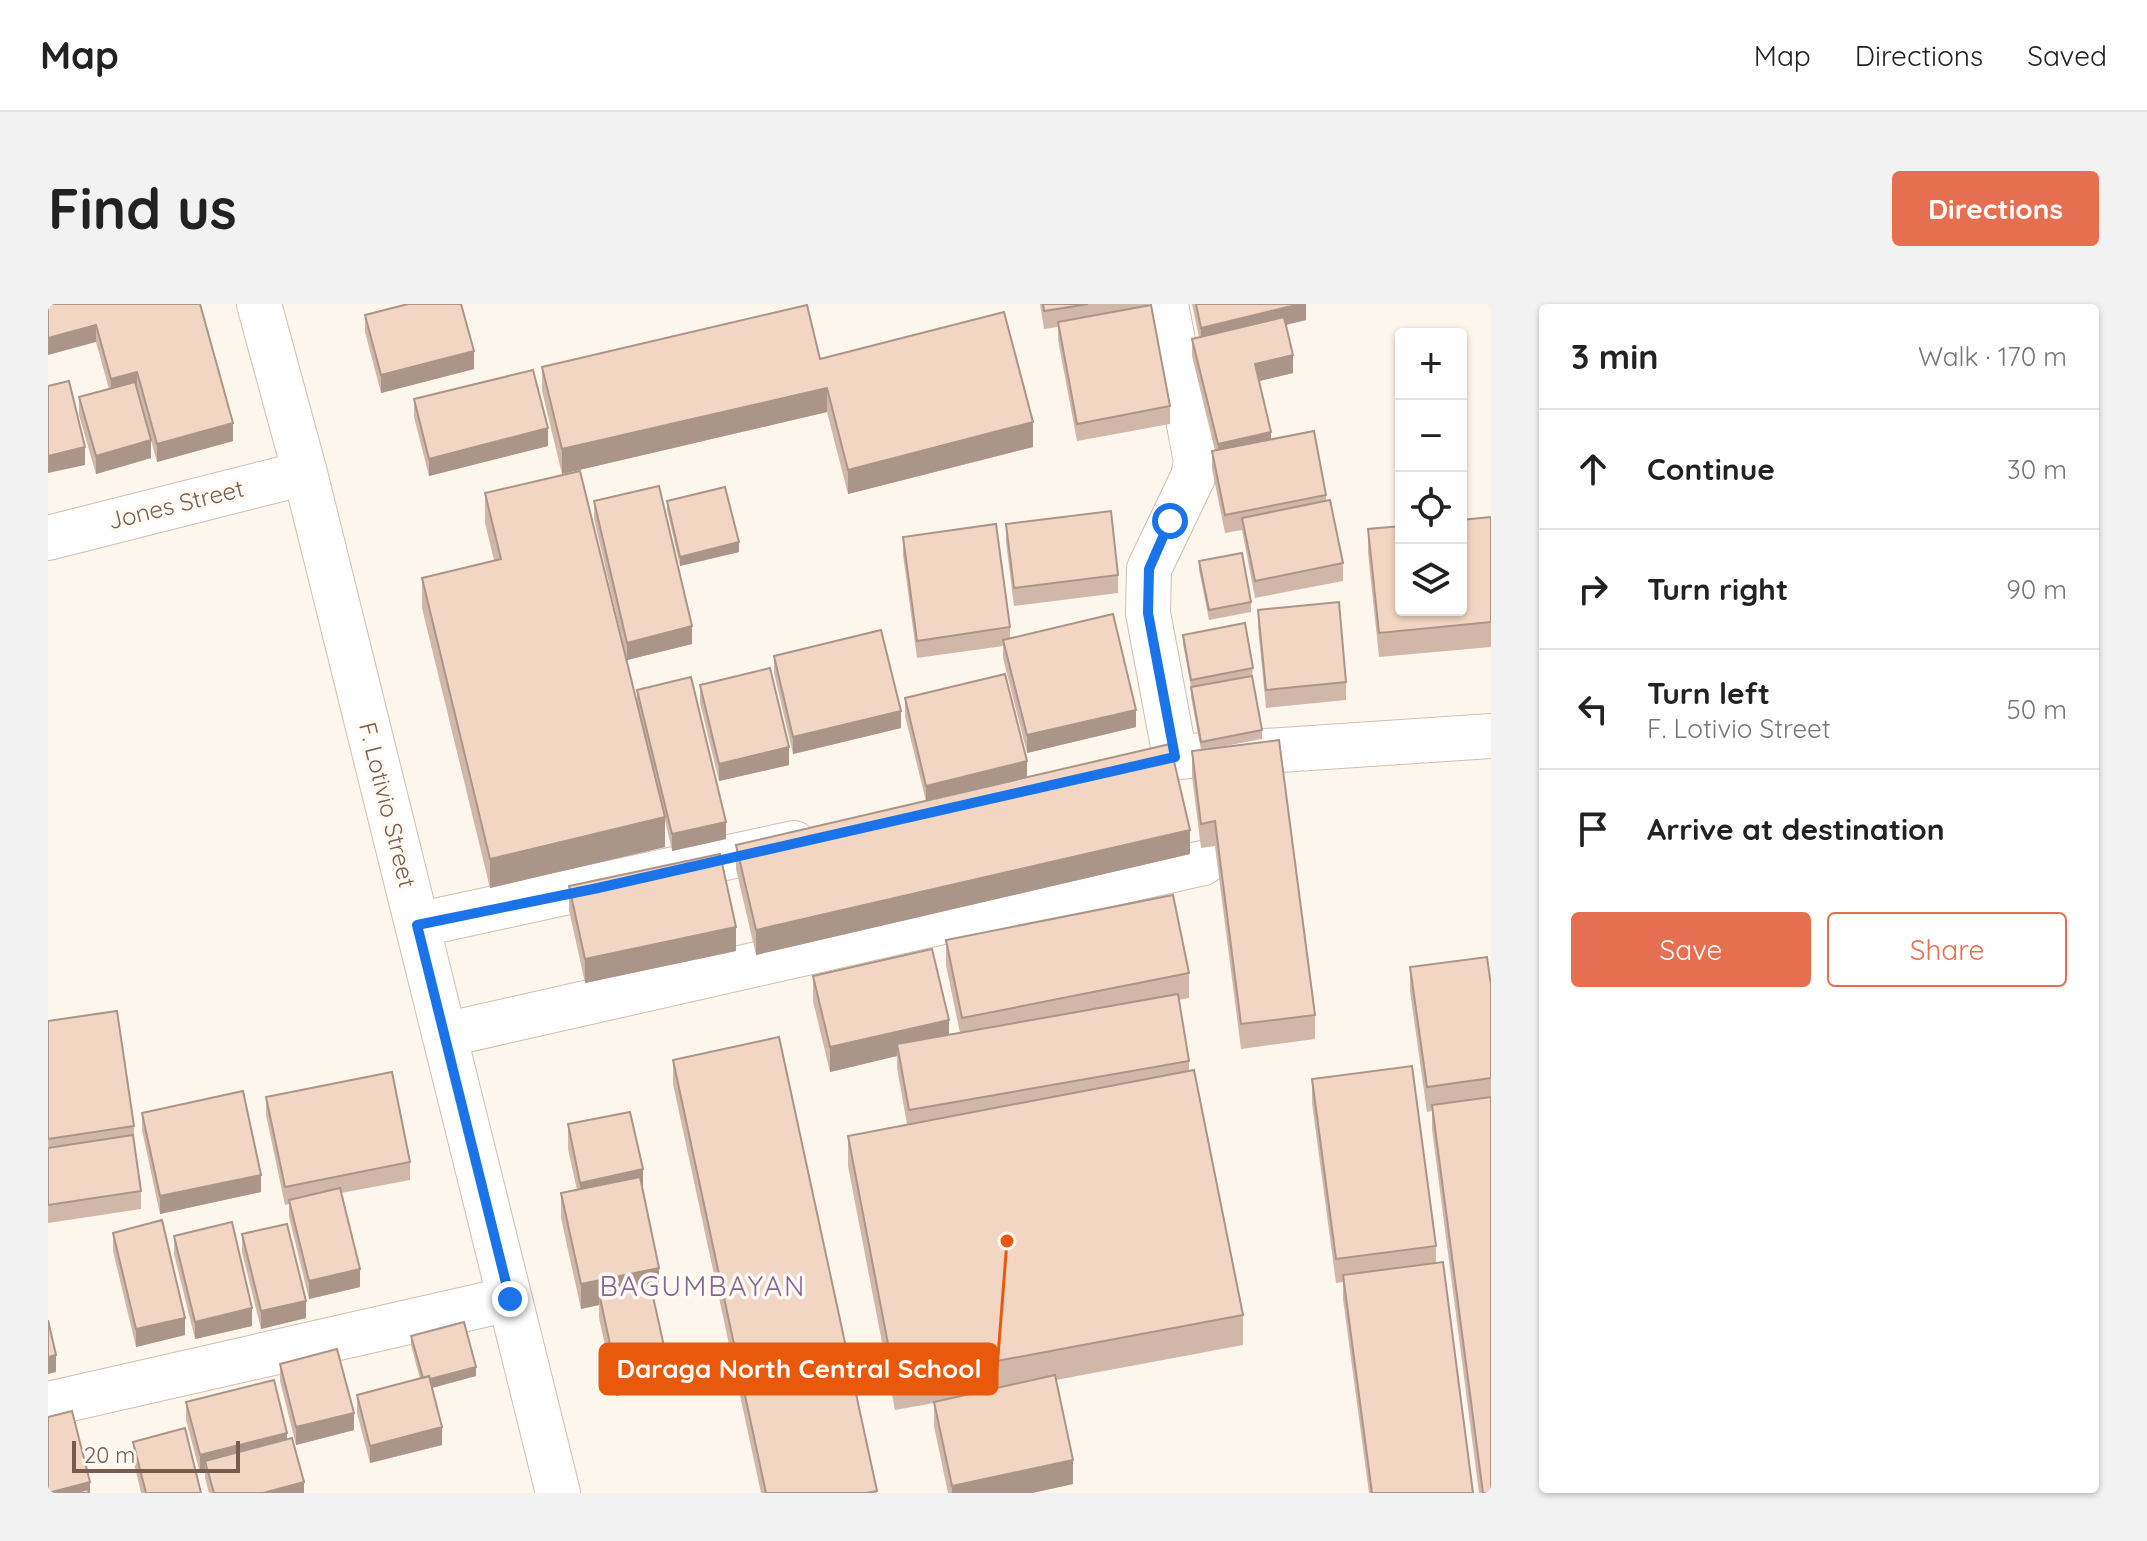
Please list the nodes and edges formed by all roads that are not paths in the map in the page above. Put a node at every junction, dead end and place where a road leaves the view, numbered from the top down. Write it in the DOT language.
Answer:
graph roads {
  1 [pos="259,304"];
  2 [pos="1166,304"];
  3 [pos="305,473"];
  4 [pos="48,538"];
  5 [pos="1491,736"];
  6 [pos="832,835"];
  7 [pos="1203,863"];
  8 [pos="417,925"];
  9 [pos="444,1035"];
  10 [pos="510,1299"];
  11 [pos="48,1404"];
  12 [pos="558,1493"];
  1 -- 3 [label="street, F. Lotivio Street"];
  2 -- 5 [label="street"];
  3 -- 4 [label="street, Jones Street"];
  3 -- 8 [label="street, F. Lotivio Street"];
  6 -- 8 [label="street"];
  7 -- 9 [label="street"];
  8 -- 9 [label="street, F. Lotivio Street"];
  9 -- 10 [label="street, F. Lotivio Street"];
  10 -- 11 [label="street"];
  10 -- 12 [label="street, F. Lotivio Street"];
}
